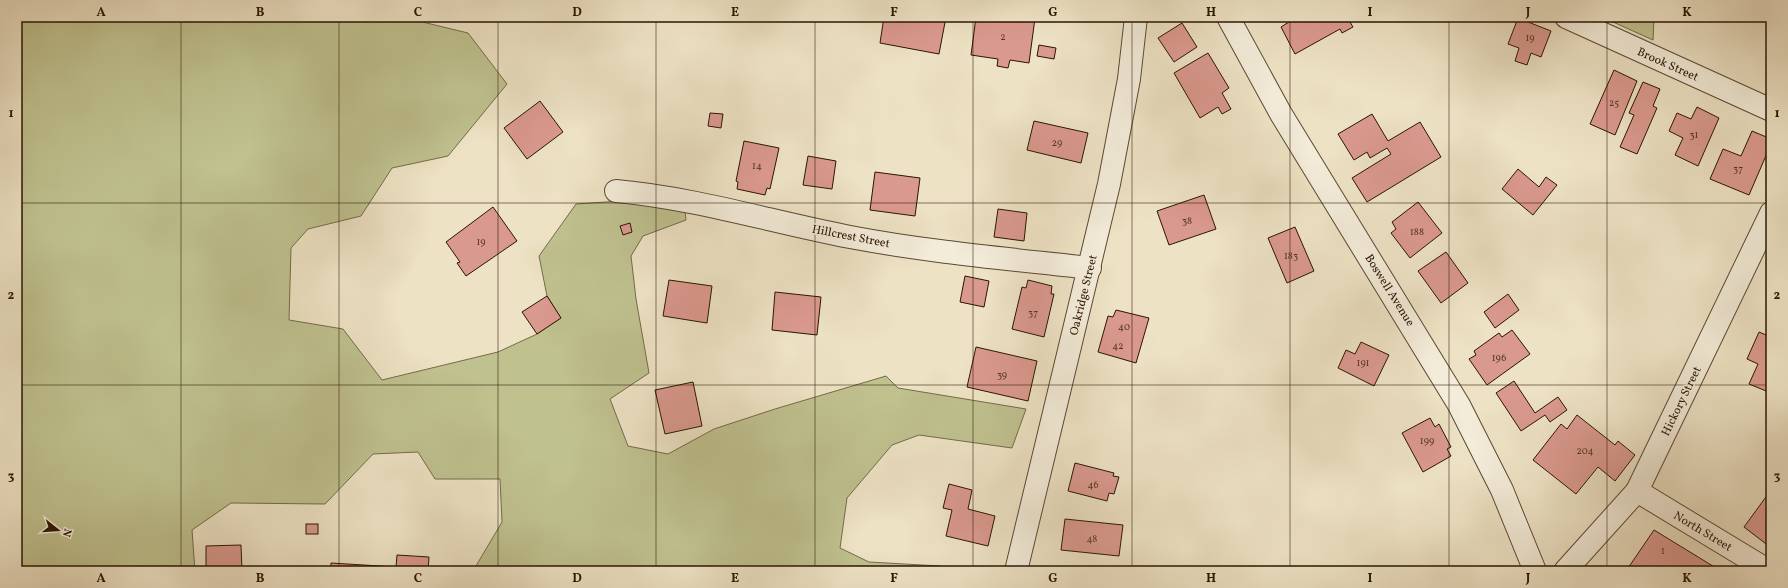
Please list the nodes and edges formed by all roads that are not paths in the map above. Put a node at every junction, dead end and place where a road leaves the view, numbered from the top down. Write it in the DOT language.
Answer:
graph roads {
  1 [pos="1136,17"];
  2 [pos="1228,17"];
  3 [pos="1566,17"];
  4 [pos="1771,110"];
  5 [pos="616,191"];
  6 [pos="1771,213"];
  7 [pos="1090,268"];
  8 [pos="1637,491"];
  9 [pos="1016,571"];
  10 [pos="1535,571"];
  11 [pos="1565,571"];
  12 [pos="1769,571"];
  1 -- 7 [label="street, Oakridge Street"];
  2 -- 10 [label="street, Boswell Avenue"];
  3 -- 4 [label="street, Brook Street"];
  5 -- 7 [label="street, Hillcrest Street"];
  6 -- 8 [label="street, Hickory Street"];
  7 -- 9 [label="street, Oakridge Street"];
  8 -- 11 [label="street, Hickory Street"];
  8 -- 12 [label="street, North Street"];
}
